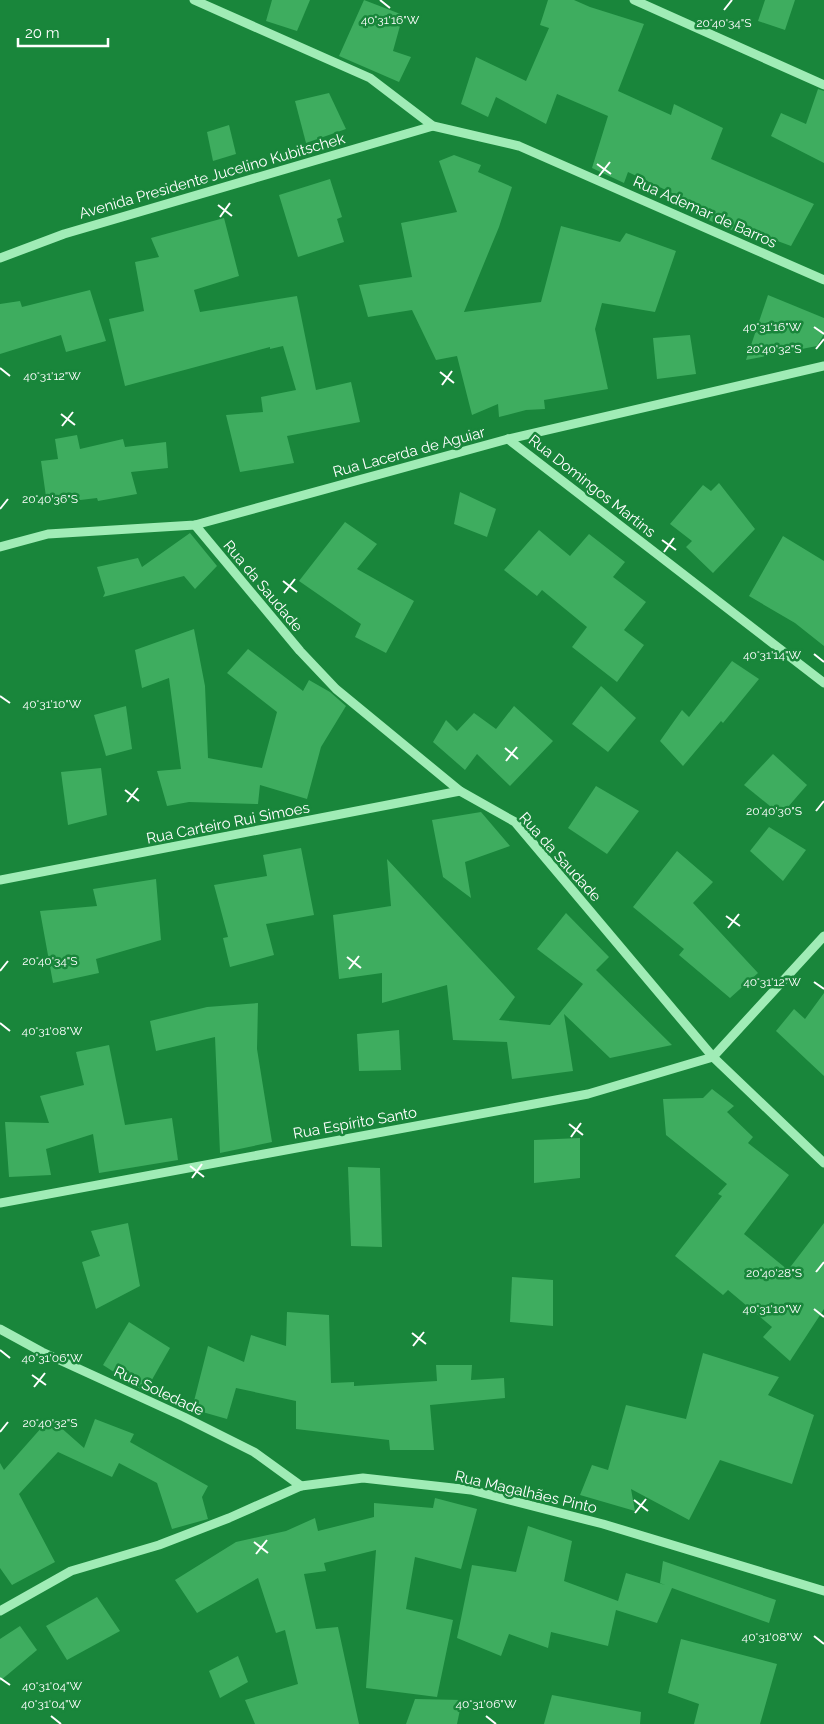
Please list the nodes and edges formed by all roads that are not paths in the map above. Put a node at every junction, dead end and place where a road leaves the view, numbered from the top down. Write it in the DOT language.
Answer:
graph roads {
  1 [pos="194,0"];
  2 [pos="634,0"];
  3 [pos="824,84"];
  4 [pos="433,126"];
  5 [pos="0,258"];
  6 [pos="824,280"];
  7 [pos="824,366"];
  8 [pos="508,439"];
  9 [pos="195,525"];
  10 [pos="0,547"];
  11 [pos="824,684"];
  12 [pos="460,791"];
  13 [pos="0,880"];
  14 [pos="824,936"];
  15 [pos="713,1057"];
  16 [pos="824,1163"];
  17 [pos="0,1203"];
  18 [pos="0,1328"];
  19 [pos="301,1486"];
  20 [pos="824,1591"];
  21 [pos="0,1611"];
  1 -- 4 [label="street, Rua Ademar de Barros"];
  2 -- 3 [label="street"];
  4 -- 5 [label="street, Avenida Presidente Jucelino Kubitschek"];
  4 -- 6 [label="street, Rua Ademar de Barros"];
  7 -- 8 [label="street, Rua Lacerda de Aguiar"];
  8 -- 9 [label="street, Rua Lacerda de Aguiar"];
  8 -- 11 [label="street, Rua Domingos Martins"];
  9 -- 10 [label="street, Rua Lacerda de Aguiar"];
  9 -- 12 [label="street, Rua da Saudade"];
  12 -- 13 [label="street, Rua Carteiro Rui Simoes"];
  12 -- 15 [label="street, Rua da Saudade"];
  14 -- 15 [label="street"];
  15 -- 16 [label="street, Rua da Saudade"];
  15 -- 17 [label="street, Rua Espírito Santo"];
  18 -- 19 [label="street, Rua Soledade"];
  19 -- 20 [label="street, Rua Magalhães Pinto"];
  19 -- 21 [label="street, Rua Magalhães Pinto"];
}
